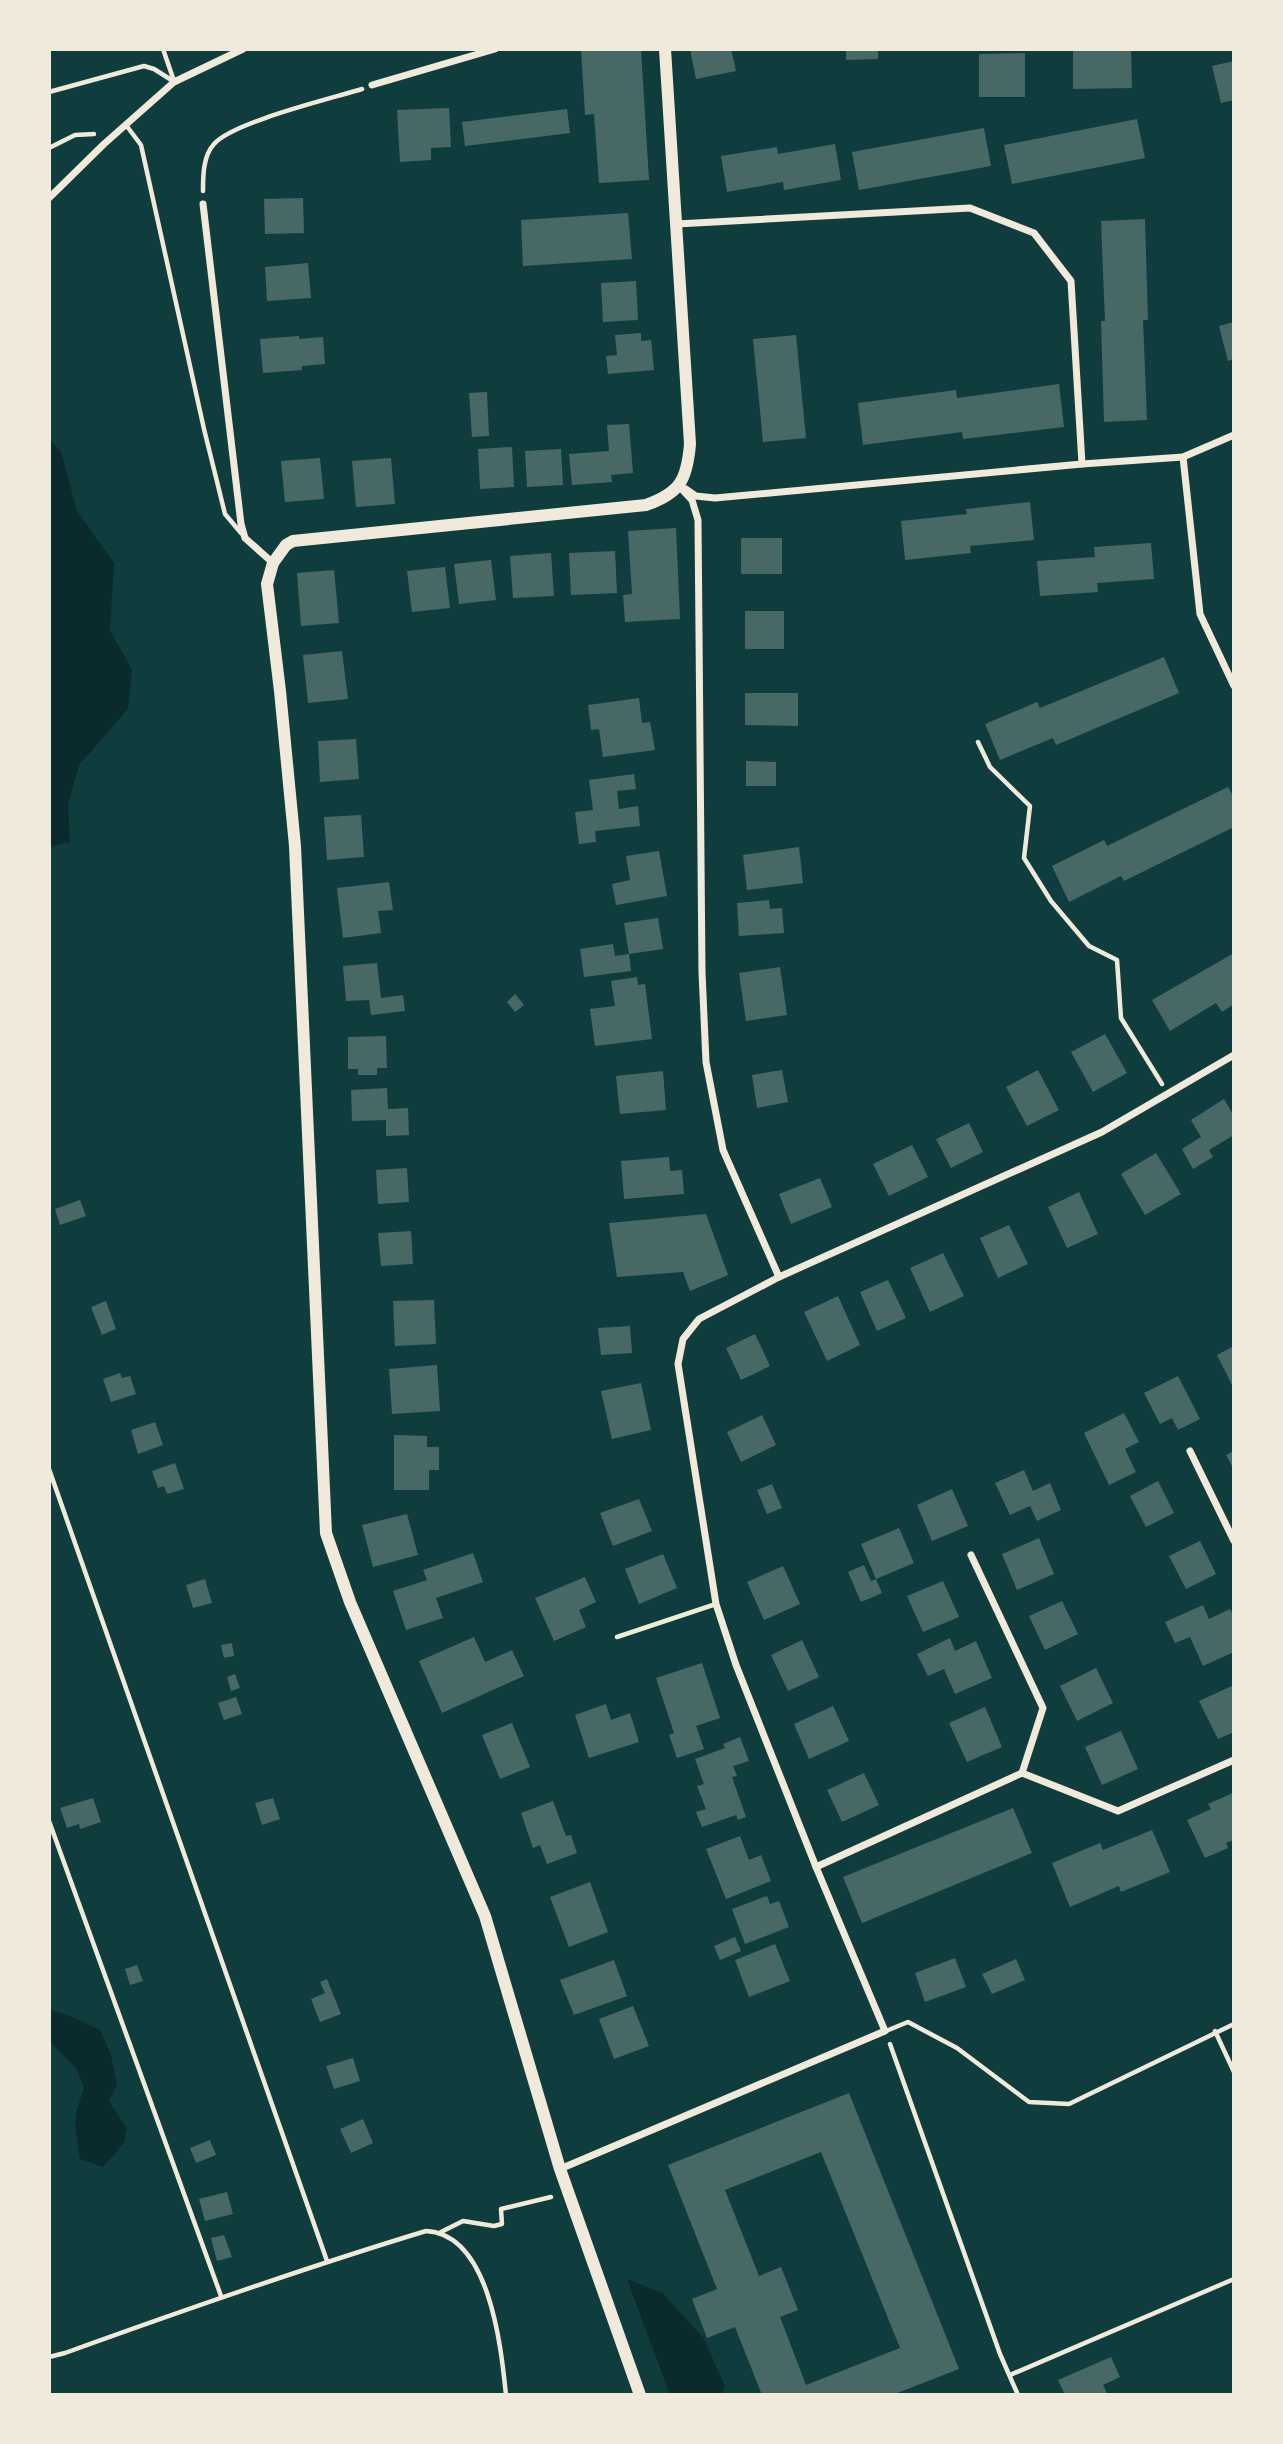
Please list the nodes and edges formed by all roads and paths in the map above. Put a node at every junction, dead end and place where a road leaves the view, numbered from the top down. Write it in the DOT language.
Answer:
graph roads {
  1 [pos="163,49"];
  2 [pos="243,49"];
  3 [pos="495,49"];
  4 [pos="665,49"];
  5 [pos="174,82"];
  6 [pos="372,85"];
  7 [pos="49,92"];
  8 [pos="126,124"];
  9 [pos="104,145"];
  10 [pos="49,148"];
  11 [pos="49,198"];
  12 [pos="203,204"];
  13 [pos="677,224"];
  14 [pos="1234,435"];
  15 [pos="1183,457"];
  16 [pos="1082,464"];
  17 [pos="679,485"];
  18 [pos="245,538"];
  19 [pos="273,563"];
  20 [pos="1234,686"];
  21 [pos="978,742"];
  22 [pos="1234,1055"];
  23 [pos="1168,1094"];
  24 [pos="779,1278"];
  25 [pos="1190,1451"];
  26 [pos="49,1469"];
  27 [pos="1234,1541"];
  28 [pos="971,1555"];
  29 [pos="716,1604"];
  30 [pos="617,1637"];
  31 [pos="1234,1760"];
  32 [pos="1022,1773"];
  33 [pos="49,1821"];
  34 [pos="816,1867"];
  35 [pos="1234,2024"];
  36 [pos="885,2031"];
  37 [pos="1215,2031"];
  38 [pos="1234,2072"];
  39 [pos="560,2168"];
  40 [pos="569,2192"];
  41 [pos="441,2232"];
  42 [pos="327,2261"];
  43 [pos="1234,2279"];
  44 [pos="221,2296"];
  45 [pos="49,2357"];
  46 [pos="1010,2376"];
  47 [pos="506,2395"];
  48 [pos="640,2395"];
  49 [pos="1018,2395"];
  1 -- 5 [label="lane"];
  2 -- 5 [label="street"];
  3 -- 6 [label="street"];
  4 -- 13 [label="street"];
  5 -- 7 [label="lane"];
  5 -- 8 [label="street"];
  6 -- 12 [label="path"];
  8 -- 9 [label="street"];
  8 -- 18 [label="lane"];
  9 -- 10 [label="path"];
  9 -- 11 [label="street"];
  12 -- 18 [label="street"];
  13 -- 16 [label="street"];
  13 -- 17 [label="street"];
  14 -- 15 [label="street"];
  15 -- 16 [label="street"];
  15 -- 20 [label="street"];
  16 -- 17 [label="street"];
  17 -- 19 [label="street"];
  17 -- 24 [label="street"];
  18 -- 19 [label="street"];
  19 -- 39 [label="street"];
  21 -- 23 [label="path"];
  22 -- 23 [label="street"];
  23 -- 24 [label="street"];
  24 -- 29 [label="street"];
  25 -- 27 [label="street"];
  26 -- 42 [label="path"];
  28 -- 32 [label="street"];
  29 -- 30 [label="lane"];
  29 -- 34 [label="street"];
  31 -- 32 [label="street"];
  32 -- 34 [label="street"];
  33 -- 44 [label="path"];
  34 -- 36 [label="street"];
  35 -- 37 [label="lane"];
  36 -- 37 [label="lane"];
  36 -- 39 [label="street"];
  36 -- 46 [label="path"];
  37 -- 38 [label="lane"];
  39 -- 40 [label="street"];
  40 -- 41 [label="path"];
  40 -- 48 [label="street"];
  41 -- 42 [label="path"];
  41 -- 47 [label="path"];
  42 -- 44 [label="path"];
  43 -- 46 [label="path"];
  44 -- 45 [label="path"];
  46 -- 49 [label="path"];
}
